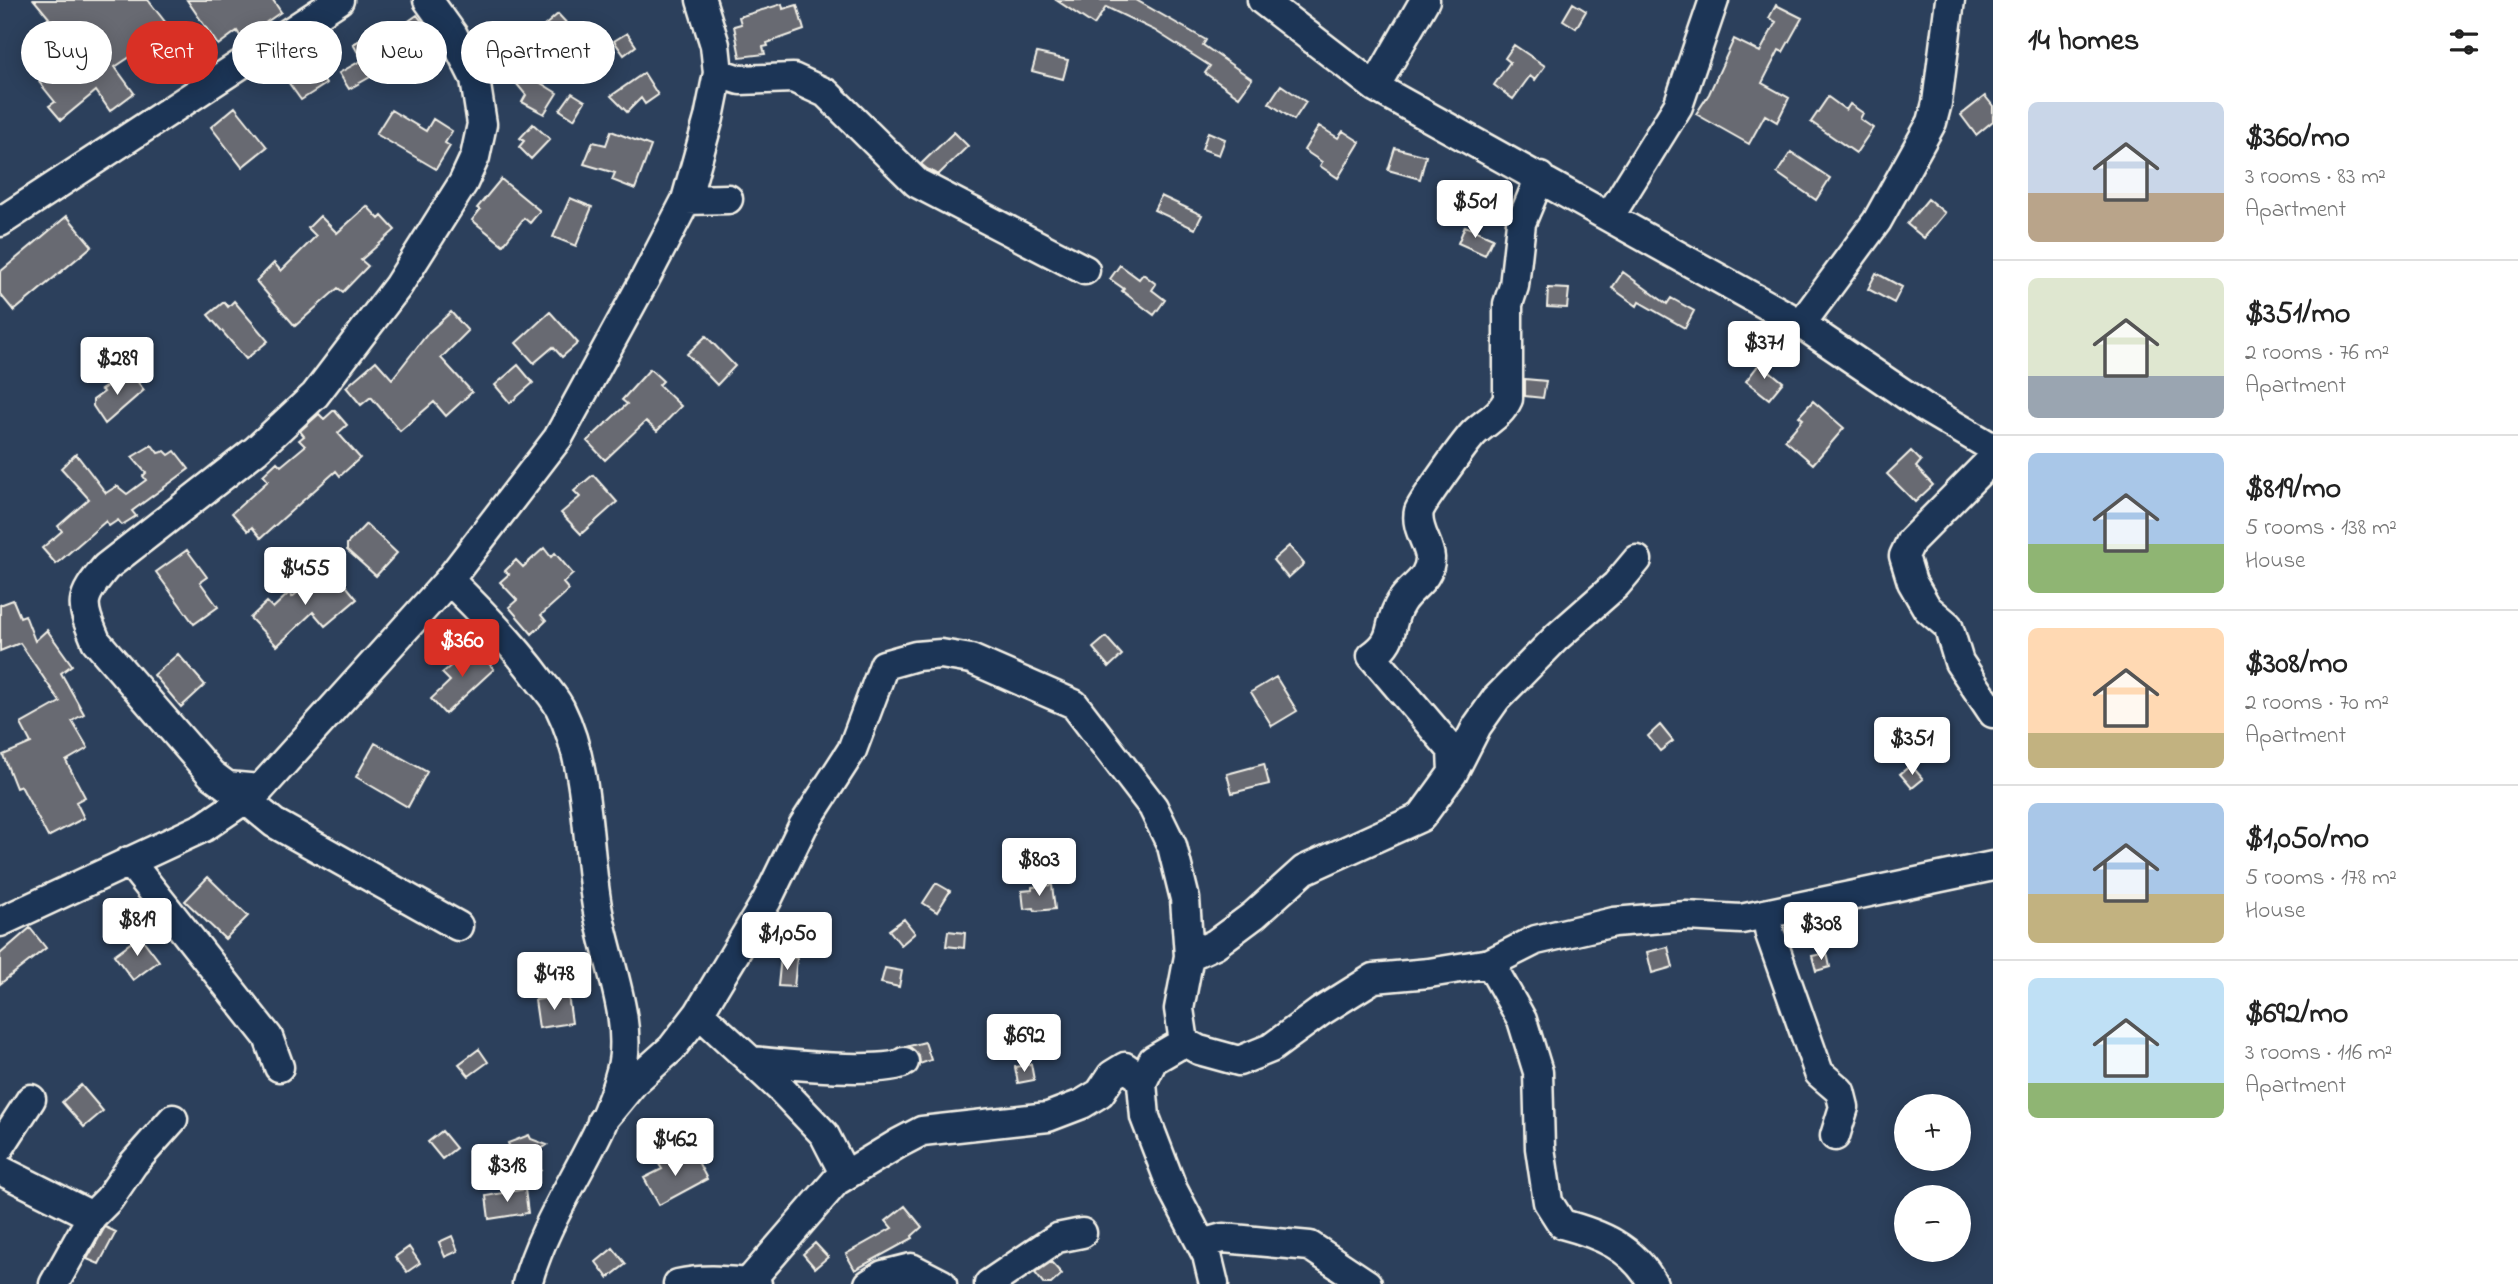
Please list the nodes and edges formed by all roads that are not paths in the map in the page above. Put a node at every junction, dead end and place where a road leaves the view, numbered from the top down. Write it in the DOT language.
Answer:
graph roads {
  1 [pos="428,0"];
  2 [pos="701,0"];
  3 [pos="1262,0"];
  4 [pos="1425,0"];
  5 [pos="1714,0"];
  6 [pos="1950,0"];
  7 [pos="323,4"];
  8 [pos="718,73"];
  9 [pos="1375,87"];
  10 [pos="1540,177"];
  11 [pos="728,199"];
  12 [pos="686,200"];
  13 [pos="1609,217"];
  14 [pos="0,222"];
  15 [pos="1085,270"];
  16 [pos="1801,324"];
  17 [pos="1993,448"];
  18 [pos="1993,458"];
  19 [pos="1637,560"];
  20 [pos="449,580"];
  21 [pos="1993,713"];
  22 [pos="1453,773"];
  23 [pos="252,794"];
  24 [pos="129,862"];
  25 [pos="1993,866"];
  26 [pos="1766,914"];
  27 [pos="0,922"];
  28 [pos="458,926"];
  29 [pos="1189,956"];
  30 [pos="1490,963"];
  31 [pos="699,1013"];
  32 [pos="626,1035"];
  33 [pos="1184,1042"];
  34 [pos="672,1048"];
  35 [pos="752,1062"];
  36 [pos="904,1062"];
  37 [pos="279,1067"];
  38 [pos="1142,1083"];
  39 [pos="32,1099"];
  40 [pos="173,1119"];
  41 [pos="602,1121"];
  42 [pos="1835,1136"];
  43 [pos="0,1147"];
  44 [pos="0,1170"];
  45 [pos="845,1175"];
  46 [pos="92,1216"];
  47 [pos="1082,1233"];
  48 [pos="1201,1244"];
  49 [pos="752,1283"];
  50 [pos="54,1284"];
  51 [pos="527,1284"];
  52 [pos="678,1284"];
  53 [pos="869,1284"];
  54 [pos="942,1284"];
  55 [pos="989,1284"];
  56 [pos="1213,1284"];
  57 [pos="1367,1284"];
  58 [pos="1653,1284"];
  1 -- 23 [label="street"];
  2 -- 8 [label="street"];
  3 -- 9 [label="street"];
  4 -- 9 [label="street"];
  5 -- 13 [label="street"];
  6 -- 16 [label="street"];
  7 -- 14 [label="street"];
  8 -- 12 [label="street"];
  8 -- 15 [label="street"];
  9 -- 10 [label="street"];
  10 -- 13 [label="street"];
  10 -- 22 [label="street"];
  11 -- 12 [label="street"];
  12 -- 20 [label="street"];
  13 -- 16 [label="street"];
  16 -- 17 [label="street"];
  18 -- 21 [label="street"];
  19 -- 22 [label="street"];
  20 -- 23 [label="street"];
  20 -- 32 [label="street"];
  22 -- 29 [label="street"];
  23 -- 24 [label="street"];
  23 -- 28 [label="street"];
  24 -- 27 [label="street"];
  24 -- 37 [label="street"];
  25 -- 26 [label="street"];
  26 -- 30 [label="street"];
  26 -- 42 [label="street"];
  29 -- 31 [label="street"];
  29 -- 33 [label="street"];
  30 -- 33 [label="street"];
  30 -- 58 [label="street"];
  31 -- 34 [label="street"];
  31 -- 35 [label="street"];
  32 -- 34 [label="street"];
  32 -- 41 [label="street"];
  33 -- 38 [label="street"];
  34 -- 41 [label="street"];
  35 -- 36 [label="street"];
  35 -- 45 [label="street"];
  38 -- 45 [label="street"];
  38 -- 48 [label="street"];
  39 -- 43 [label="street"];
  40 -- 46 [label="street"];
  41 -- 51 [label="street"];
  44 -- 46 [label="street"];
  45 -- 49 [label="street"];
  46 -- 50 [label="street"];
  47 -- 55 [label="street"];
  48 -- 56 [label="street"];
  48 -- 57 [label="street"];
  49 -- 52 [label="street"];
  53 -- 54 [label="street"];
}
